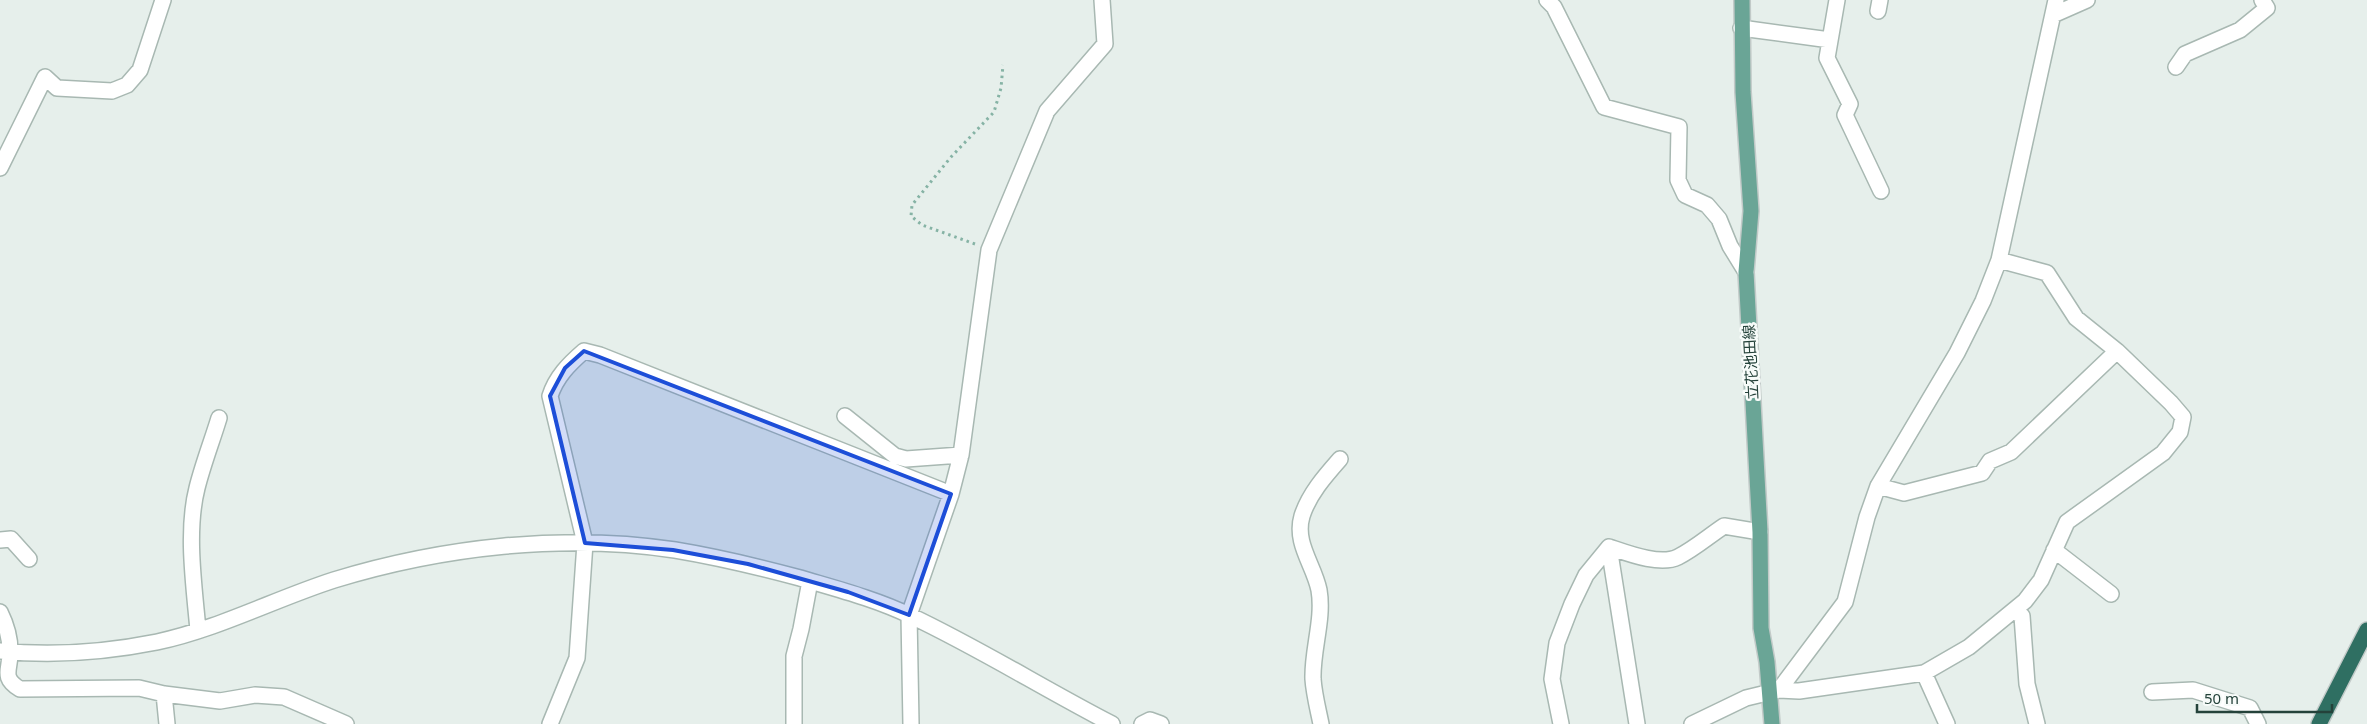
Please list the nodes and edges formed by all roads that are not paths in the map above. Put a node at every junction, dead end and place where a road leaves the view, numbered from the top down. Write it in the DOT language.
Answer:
graph roads {
  1 [pos="163,0"];
  2 [pos="1102,0"];
  3 [pos="1547,0"];
  4 [pos="1742,0"];
  5 [pos="1837,0"];
  6 [pos="2087,0"];
  7 [pos="2262,0"];
  8 [pos="2055,7"];
  9 [pos="1741,28"];
  10 [pos="1830,40"];
  11 [pos="2176,67"];
  12 [pos="0,168"];
  13 [pos="1881,191"];
  14 [pos="1999,260"];
  15 [pos="1746,272"];
  16 [pos="2117,351"];
  17 [pos="845,416"];
  18 [pos="219,418"];
  19 [pos="960,455"];
  20 [pos="1340,459"];
  21 [pos="1878,486"];
  22 [pos="951,494"];
  23 [pos="1760,532"];
  24 [pos="0,540"];
  25 [pos="585,543"];
  26 [pos="1609,546"];
  27 [pos="2054,550"];
  28 [pos="29,559"];
  29 [pos="810,581"];
  30 [pos="2111,594"];
  31 [pos="2013,611"];
  32 [pos="0,612"];
  33 [pos="909,615"];
  34 [pos="198,630"];
  35 [pos="2367,630"];
  36 [pos="5,651"];
  37 [pos="1924,673"];
  38 [pos="1774,691"];
  39 [pos="2152,692"];
  40 [pos="164,694"];
  41 [pos="167,724"];
  42 [pos="346,724"];
  43 [pos="550,724"];
  44 [pos="794,724"];
  45 [pos="911,724"];
  46 [pos="1112,724"];
  47 [pos="1142,724"];
  48 [pos="1161,724"];
  49 [pos="1322,724"];
  50 [pos="1561,724"];
  51 [pos="1637,724"];
  52 [pos="1692,724"];
  53 [pos="1772,724"];
  54 [pos="1947,724"];
  55 [pos="2037,724"];
  56 [pos="2258,724"];
  57 [pos="2319,724"];
  1 -- 12 [label="street"];
  2 -- 19 [label="street"];
  3 -- 15 [label="street"];
  4 -- 9 [label="main road, 立花池田線"];
  5 -- 10 [label="street"];
  6 -- 8 [label="street"];
  7 -- 11 [label="street"];
  8 -- 14 [label="street"];
  9 -- 10 [label="street"];
  9 -- 15 [label="main road, 立花池田線"];
  10 -- 13 [label="street"];
  14 -- 16 [label="street"];
  14 -- 21 [label="street"];
  15 -- 23 [label="main road, 立花池田線"];
  16 -- 21 [label="street"];
  16 -- 27 [label="street"];
  17 -- 19 [label="street"];
  18 -- 34 [label="street"];
  19 -- 22 [label="street"];
  20 -- 49 [label="street"];
  21 -- 38 [label="street"];
  22 -- 25 [label="street"];
  22 -- 33 [label="street"];
  23 -- 26 [label="street"];
  23 -- 38 [label="main road, 立花池田線"];
  24 -- 28 [label="street"];
  25 -- 29 [label="street"];
  25 -- 34 [label="street"];
  25 -- 43 [label="street"];
  26 -- 50 [label="street"];
  26 -- 51 [label="street"];
  27 -- 30 [label="street"];
  27 -- 31 [label="street"];
  29 -- 33 [label="street"];
  29 -- 44 [label="street"];
  31 -- 37 [label="street"];
  31 -- 55 [label="street"];
  32 -- 36 [label="street"];
  33 -- 45 [label="street"];
  33 -- 46 [label="street"];
  34 -- 36 [label="street"];
  35 -- 57 [label="highway"];
  36 -- 40 [label="street"];
  37 -- 38 [label="street"];
  37 -- 54 [label="street"];
  38 -- 52 [label="street"];
  38 -- 53 [label="main road, 立花池田線"];
  39 -- 56 [label="street"];
  40 -- 41 [label="street"];
  40 -- 42 [label="street"];
  47 -- 48 [label="street"];
}
